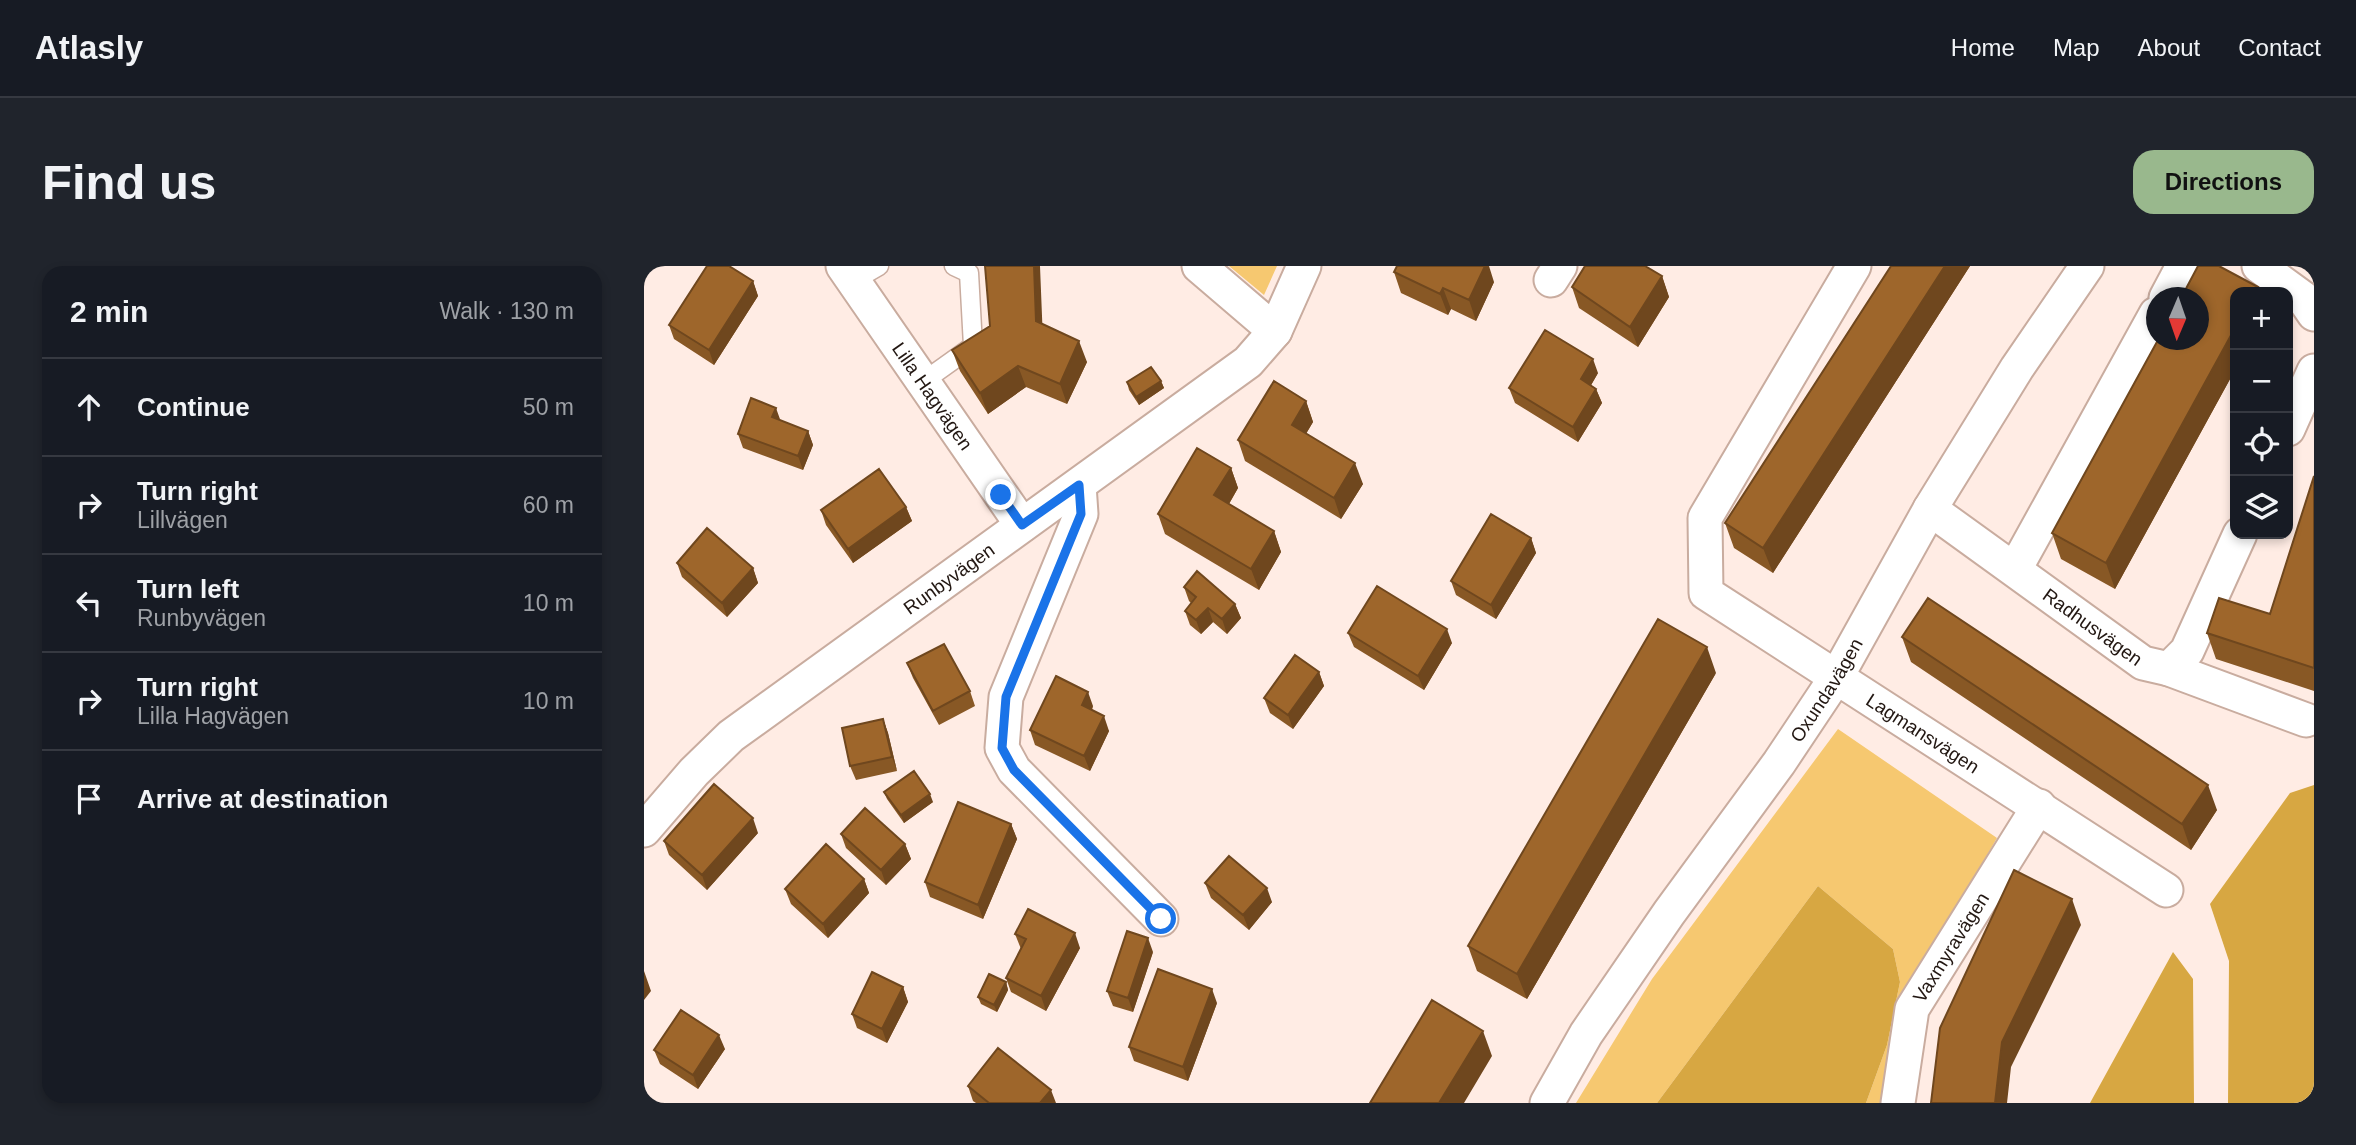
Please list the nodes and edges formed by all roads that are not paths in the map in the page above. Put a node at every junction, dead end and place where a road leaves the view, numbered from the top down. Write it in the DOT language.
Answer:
graph roads {
  1 [pos="954,266"];
  2 [pos="1199,266"];
  3 [pos="1304,266"];
  4 [pos="1854,266"];
  5 [pos="2087,266"];
  6 [pos="2183,266"];
  7 [pos="2259,266"];
  8 [pos="858,271"];
  9 [pos="2172,287"];
  10 [pos="2314,314"];
  11 [pos="1275,331"];
  12 [pos="2146,334"];
  13 [pos="2314,371"];
  14 [pos="924,381"];
  15 [pos="2293,418"];
  16 [pos="1079,485"];
  17 [pos="1930,509"];
  18 [pos="1022,525"];
  19 [pos="2238,539"];
  20 [pos="2015,569"];
  21 [pos="2169,670"];
  22 [pos="1837,676"];
  23 [pos="2306,720"];
  24 [pos="2039,806"];
  25 [pos="644,830"];
  26 [pos="2166,890"];
  27 [pos="1161,919"];
  28 [pos="1547,1103"];
  29 [pos="1898,1103"];
  1 -- 14 [label="lane"];
  2 -- 11 [label="street"];
  3 -- 11 [label="street, Runbyvägen"];
  4 -- 22 [label="street, Lagmansvägen"];
  5 -- 17 [label="street, Oxundavägen"];
  6 -- 9 [label="street"];
  7 -- 10 [label="street"];
  8 -- 14 [label="street, Lilla Hagvägen"];
  11 -- 16 [label="street, Runbyvägen"];
  12 -- 20 [label="street"];
  13 -- 15 [label="street"];
  14 -- 18 [label="street, Lilla Hagvägen"];
  16 -- 18 [label="street, Runbyvägen"];
  16 -- 27 [label="street"];
  17 -- 20 [label="street, Radhusvägen"];
  17 -- 22 [label="street, Oxundavägen"];
  18 -- 25 [label="street, Runbyvägen"];
  19 -- 21 [label="street, Radhusvägen"];
  20 -- 21 [label="street, Radhusvägen"];
  21 -- 23 [label="street"];
  22 -- 24 [label="street, Lagmansvägen"];
  22 -- 28 [label="street, Oxundavägen"];
  24 -- 26 [label="street, Lagmansvägen"];
  24 -- 29 [label="street, Vaxmyravägen"];
}
